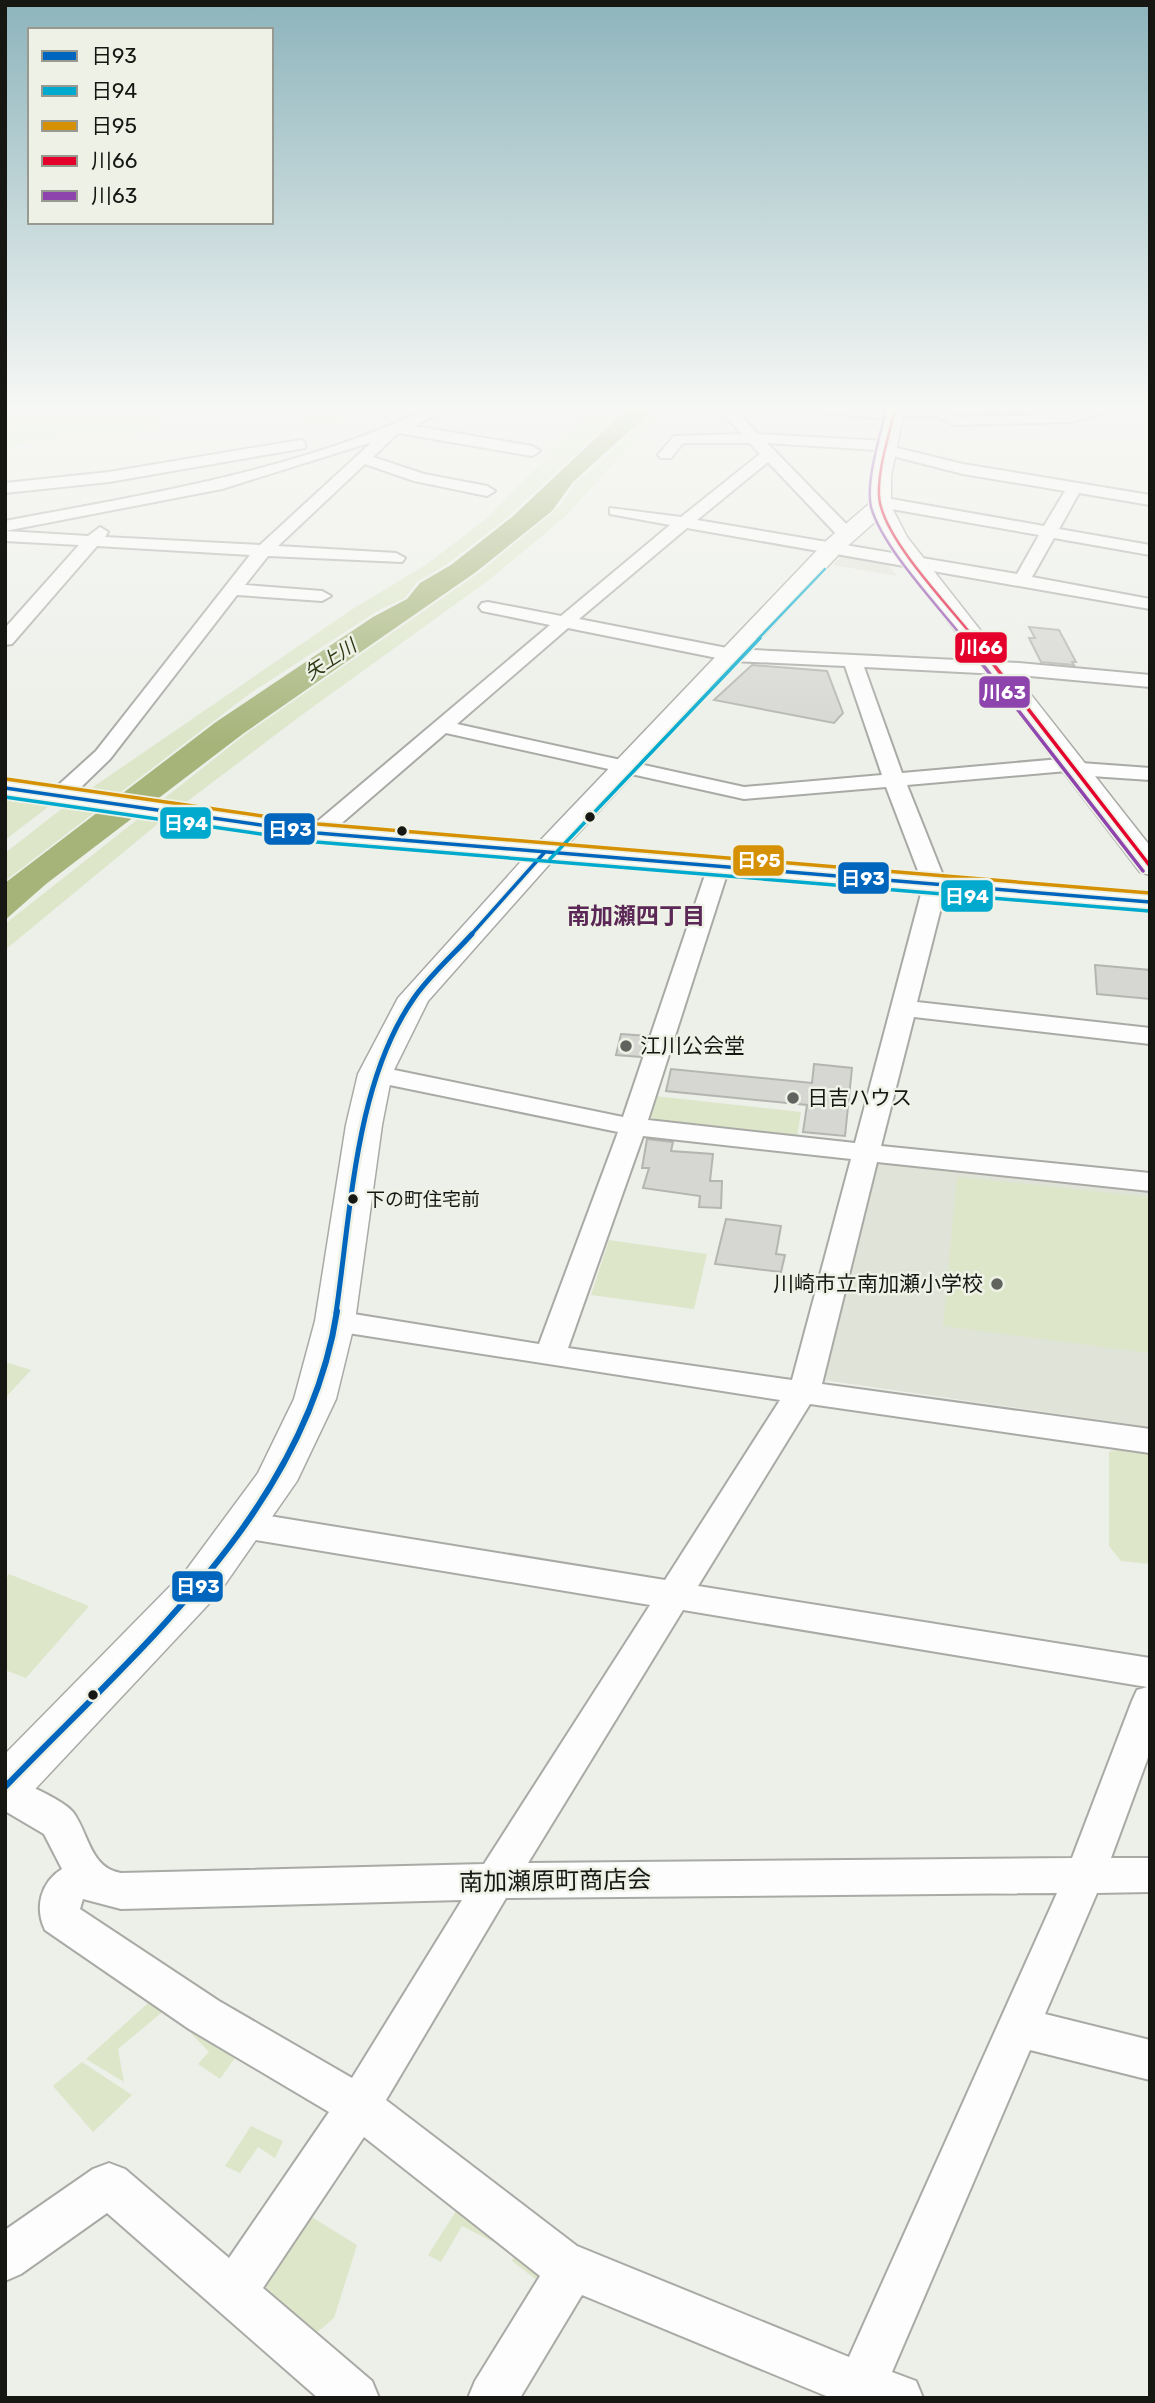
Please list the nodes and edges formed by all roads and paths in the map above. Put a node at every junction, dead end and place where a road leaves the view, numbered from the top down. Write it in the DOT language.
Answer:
graph roads {
  1 [pos="44,518"];
  2 [pos="111,518"];
  3 [pos="300,518"];
  4 [pos="662,518"];
  5 [pos="692,518"];
  6 [pos="822,518"];
  7 [pos="864,518"];
  8 [pos="887,518"];
  9 [pos="966,518"];
  10 [pos="1058,518"];
  11 [pos="687,522"];
  12 [pos="5,526"];
  13 [pos="1050,532"];
  14 [pos="5,537"];
  15 [pos="840,540"];
  16 [pos="92,541"];
  17 [pos="1150,550"];
  18 [pos="264,551"];
  19 [pos="396,558"];
  20 [pos="912,560"];
  21 [pos="1023,580"];
  22 [pos="234,589"];
  23 [pos="322,596"];
  24 [pos="1150,604"];
  25 [pos="488,607"];
  26 [pos="564,622"];
  27 [pos="5,640"];
  28 [pos="732,655"];
  29 [pos="853,661"];
  30 [pos="997,668"];
  31 [pos="1147,684"];
  32 [pos="440,726"];
  33 [pos="627,767"];
  34 [pos="1074,767"];
  35 [pos="1150,774"];
  36 [pos="894,780"];
  37 [pos="5,788"];
  38 [pos="67,796"];
  39 [pos="317,833"];
  40 [pos="544,853"];
  41 [pos="1150,866"];
  42 [pos="718,868"];
  43 [pos="935,885"];
  44 [pos="1150,902"];
  45 [pos="901,1007"];
  46 [pos="1150,1035"];
  47 [pos="375,1074"];
  48 [pos="633,1126"];
  49 [pos="865,1150"];
  50 [pos="1150,1182"];
  51 [pos="335,1321"];
  52 [pos="550,1356"];
  53 [pos="800,1393"];
  54 [pos="1150,1441"];
  55 [pos="244,1525"];
  56 [pos="676,1595"];
  57 [pos="1150,1673"];
  58 [pos="1150,1701"];
  59 [pos="9,1776"];
  60 [pos="1085,1875"];
  61 [pos="1150,1875"];
  62 [pos="86,1876"];
  63 [pos="496,1881"];
  64 [pos="1019,2026"];
  65 [pos="1150,2060"];
  66 [pos="359,2106"];
  67 [pos="5,2258"];
  68 [pos="571,2269"];
  69 [pos="232,2294"];
  70 [pos="872,2394"];
  71 [pos="355,2398"];
  72 [pos="492,2398"];
  1 -- 12 [label="street"];
  2 -- 16 [label="street"];
  3 -- 18 [label="street"];
  4 -- 11 [label="street"];
  5 -- 11 [label="street"];
  6 -- 15 [label="street"];
  7 -- 15 [label="main road"];
  8 -- 20 [label="main road"];
  9 -- 13 [label="street"];
  10 -- 13 [label="street"];
  11 -- 15 [label="street"];
  11 -- 26 [label="street"];
  13 -- 17 [label="street"];
  13 -- 21 [label="street"];
  14 -- 16 [label="street"];
  15 -- 20 [label="street"];
  15 -- 28 [label="main road"];
  16 -- 18 [label="street"];
  16 -- 27 [label="street"];
  18 -- 19 [label="street"];
  18 -- 22 [label="street"];
  20 -- 21 [label="street"];
  20 -- 30 [label="main road"];
  21 -- 24 [label="street"];
  22 -- 23 [label="street"];
  22 -- 38 [label="street"];
  25 -- 26 [label="street"];
  26 -- 28 [label="street"];
  26 -- 32 [label="street"];
  28 -- 29 [label="street"];
  28 -- 33 [label="main road"];
  29 -- 30 [label="street"];
  29 -- 36 [label="street"];
  30 -- 31 [label="street"];
  30 -- 34 [label="main road"];
  32 -- 33 [label="street"];
  32 -- 39 [label="street"];
  33 -- 36 [label="street"];
  33 -- 40 [label="main road"];
  34 -- 35 [label="street"];
  34 -- 36 [label="street"];
  34 -- 41 [label="main road"];
  36 -- 43 [label="street"];
  37 -- 38 [label="street"];
  38 -- 39 [label="street"];
  39 -- 40 [label="street"];
  40 -- 42 [label="street"];
  40 -- 47 [label="main road"];
  42 -- 43 [label="street"];
  42 -- 48 [label="street"];
  43 -- 44 [label="street"];
  43 -- 45 [label="street"];
  45 -- 46 [label="street"];
  45 -- 49 [label="street"];
  47 -- 48 [label="street"];
  47 -- 51 [label="main road"];
  48 -- 49 [label="street"];
  48 -- 52 [label="street"];
  49 -- 50 [label="street"];
  49 -- 53 [label="street"];
  51 -- 52 [label="street"];
  51 -- 55 [label="main road"];
  52 -- 53 [label="street"];
  53 -- 54 [label="street"];
  53 -- 56 [label="street"];
  55 -- 56 [label="street"];
  55 -- 59 [label="main road"];
  56 -- 57 [label="street"];
  56 -- 63 [label="street"];
  58 -- 60 [label="street"];
  59 -- 62 [label="street"];
  60 -- 61 [label="street, 南加瀬原町商店会"];
  60 -- 63 [label="street, 南加瀬原町商店会"];
  60 -- 64 [label="street"];
  62 -- 63 [label="street, 南加瀬原町商店会"];
  62 -- 66 [label="street"];
  63 -- 66 [label="street"];
  64 -- 65 [label="street"];
  64 -- 70 [label="street"];
  66 -- 68 [label="street"];
  66 -- 69 [label="street"];
  67 -- 69 [label="street"];
  68 -- 70 [label="street"];
  68 -- 72 [label="street"];
  69 -- 71 [label="street"];
}
